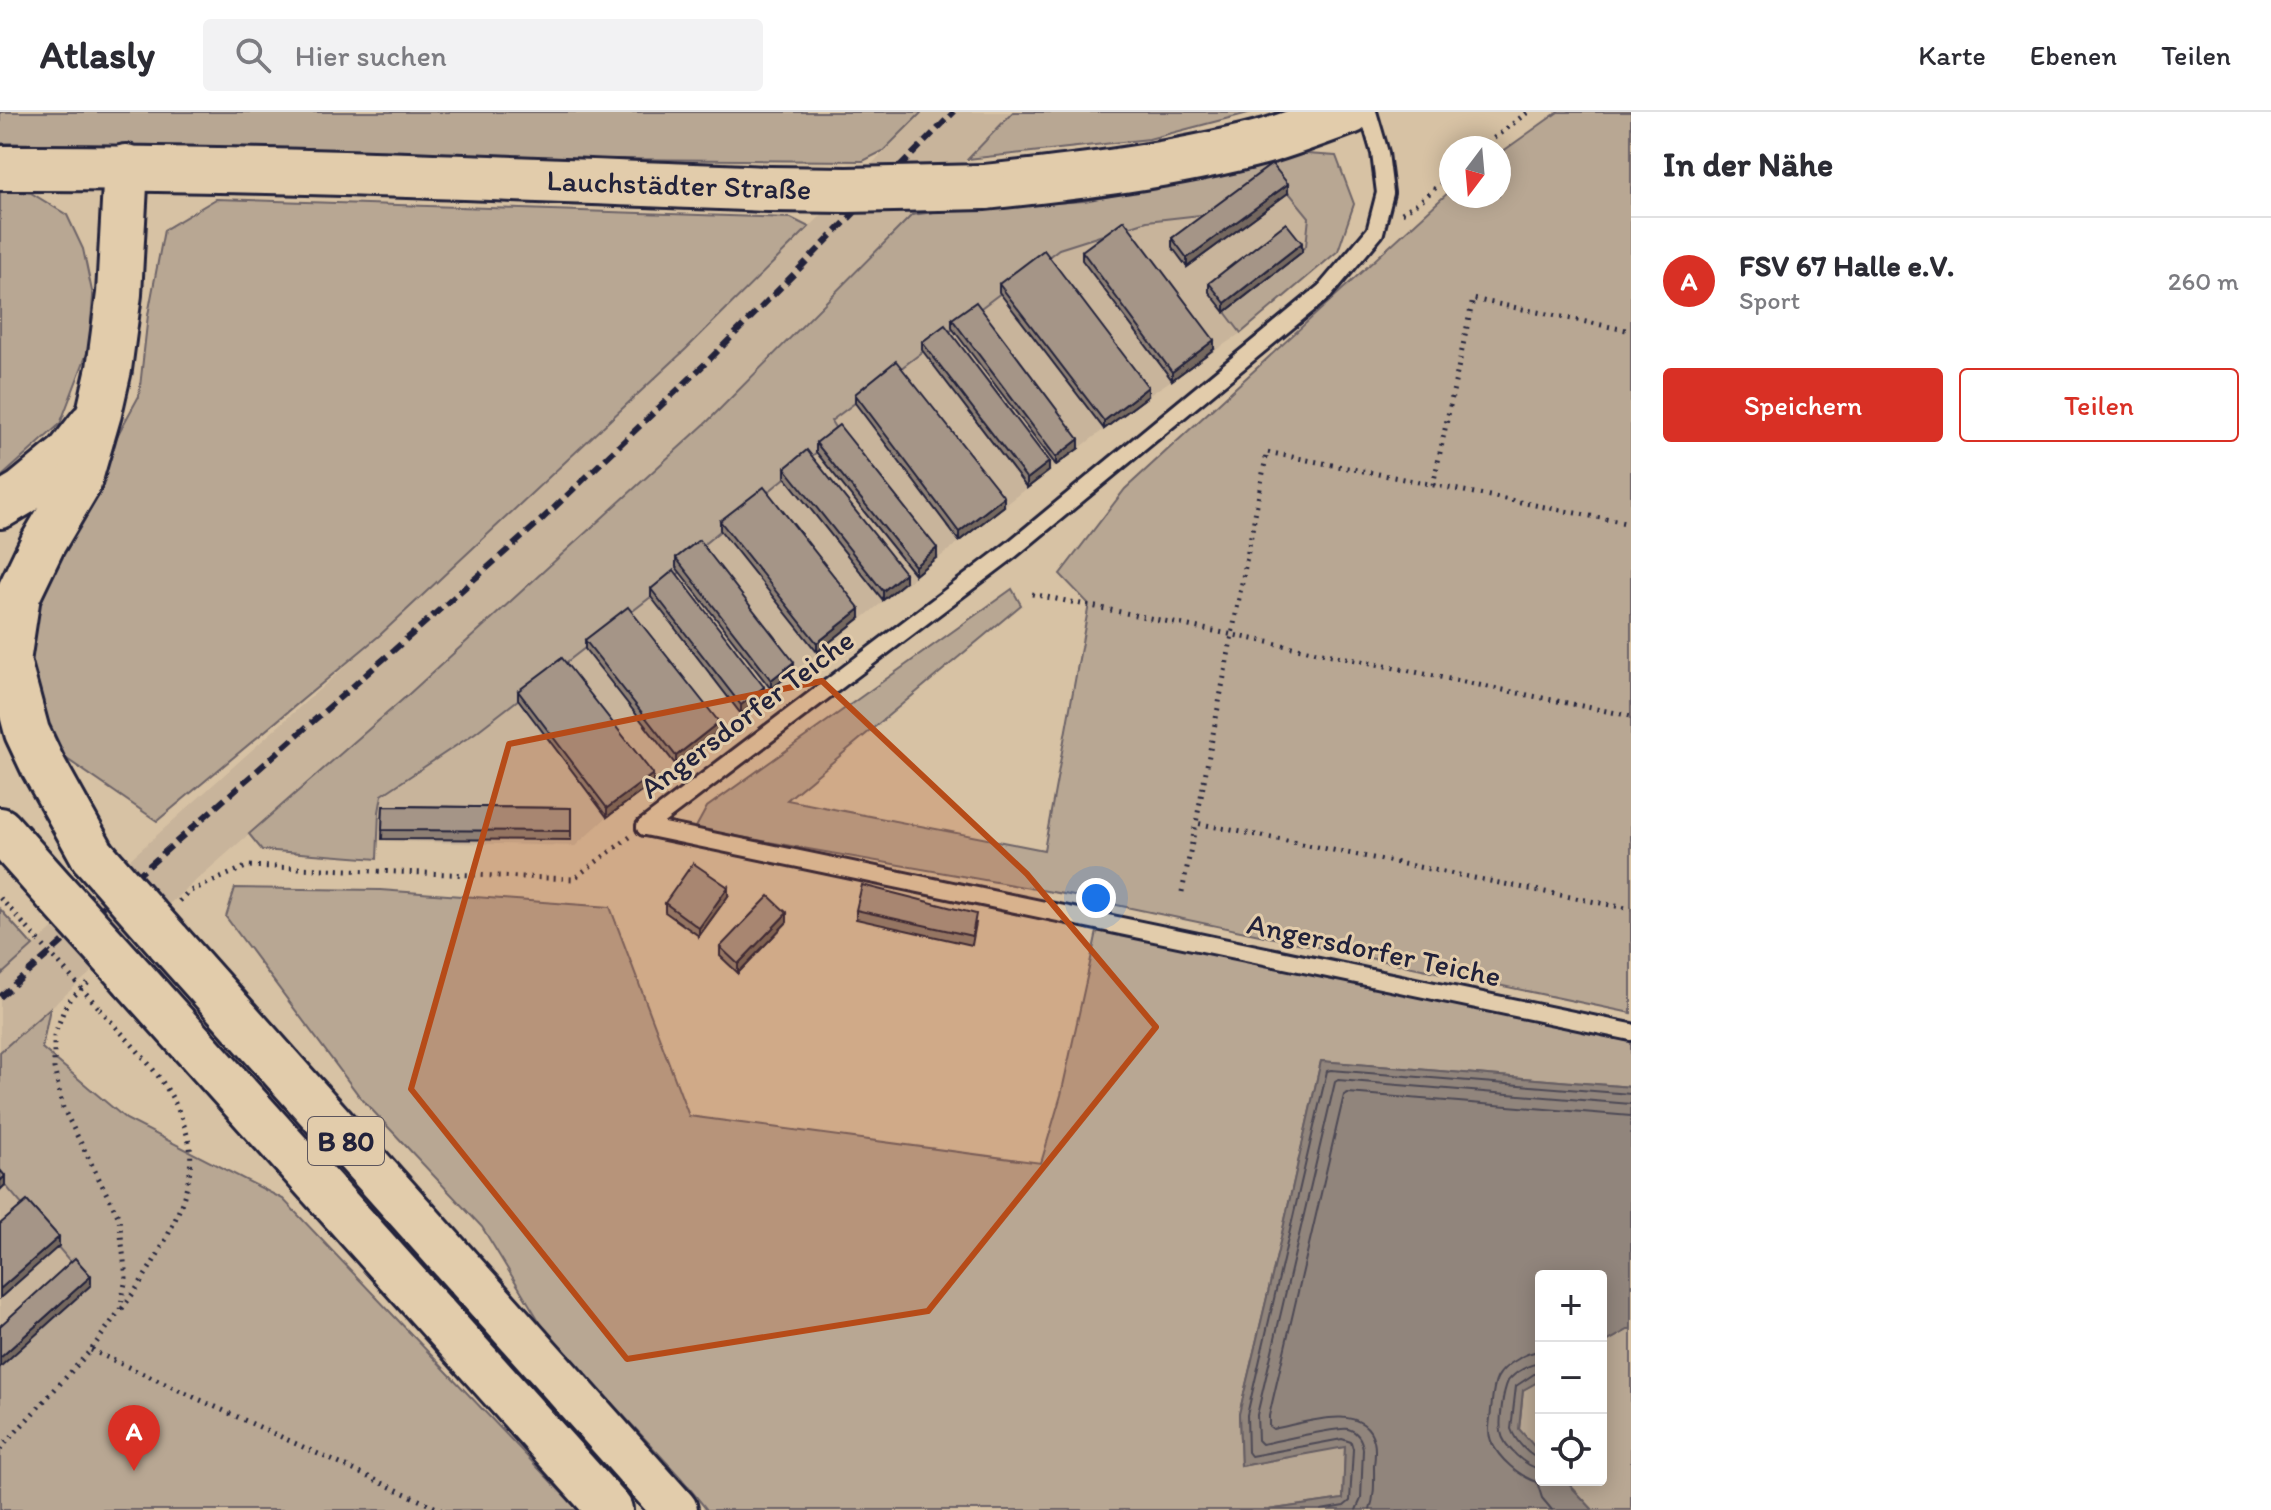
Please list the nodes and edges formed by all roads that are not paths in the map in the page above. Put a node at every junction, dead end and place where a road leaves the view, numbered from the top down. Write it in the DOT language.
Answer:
graph roads {
  1 [pos="1350,112"];
  2 [pos="1368,112"];
  3 [pos="126,167"];
  4 [pos="0,168"];
  5 [pos="99,413"];
  6 [pos="0,506"];
  7 [pos="0,752"];
  8 [pos="0,830"];
  9 [pos="0,851"];
  10 [pos="93,856"];
  11 [pos="56,893"];
  12 [pos="1631,1032"];
  13 [pos="610,1510"];
  14 [pos="675,1510"];
  1 -- 3 [label="main road, Lauchstädter Straße, bridge"];
  2 -- 12 [label="lane, Angersdorfer Teiche"];
  3 -- 4 [label="main road, Lauchstädter Straße"];
  3 -- 5 [label="main road"];
  5 -- 6 [label="main road"];
  5 -- 10 [label="main road"];
  7 -- 10 [label="main road, B 80"];
  8 -- 11 [label="main road, B 80"];
  9 -- 11 [label="main road"];
  10 -- 14 [label="main road, B 80, bridge"];
  11 -- 13 [label="main road, B 80, bridge"];
}
